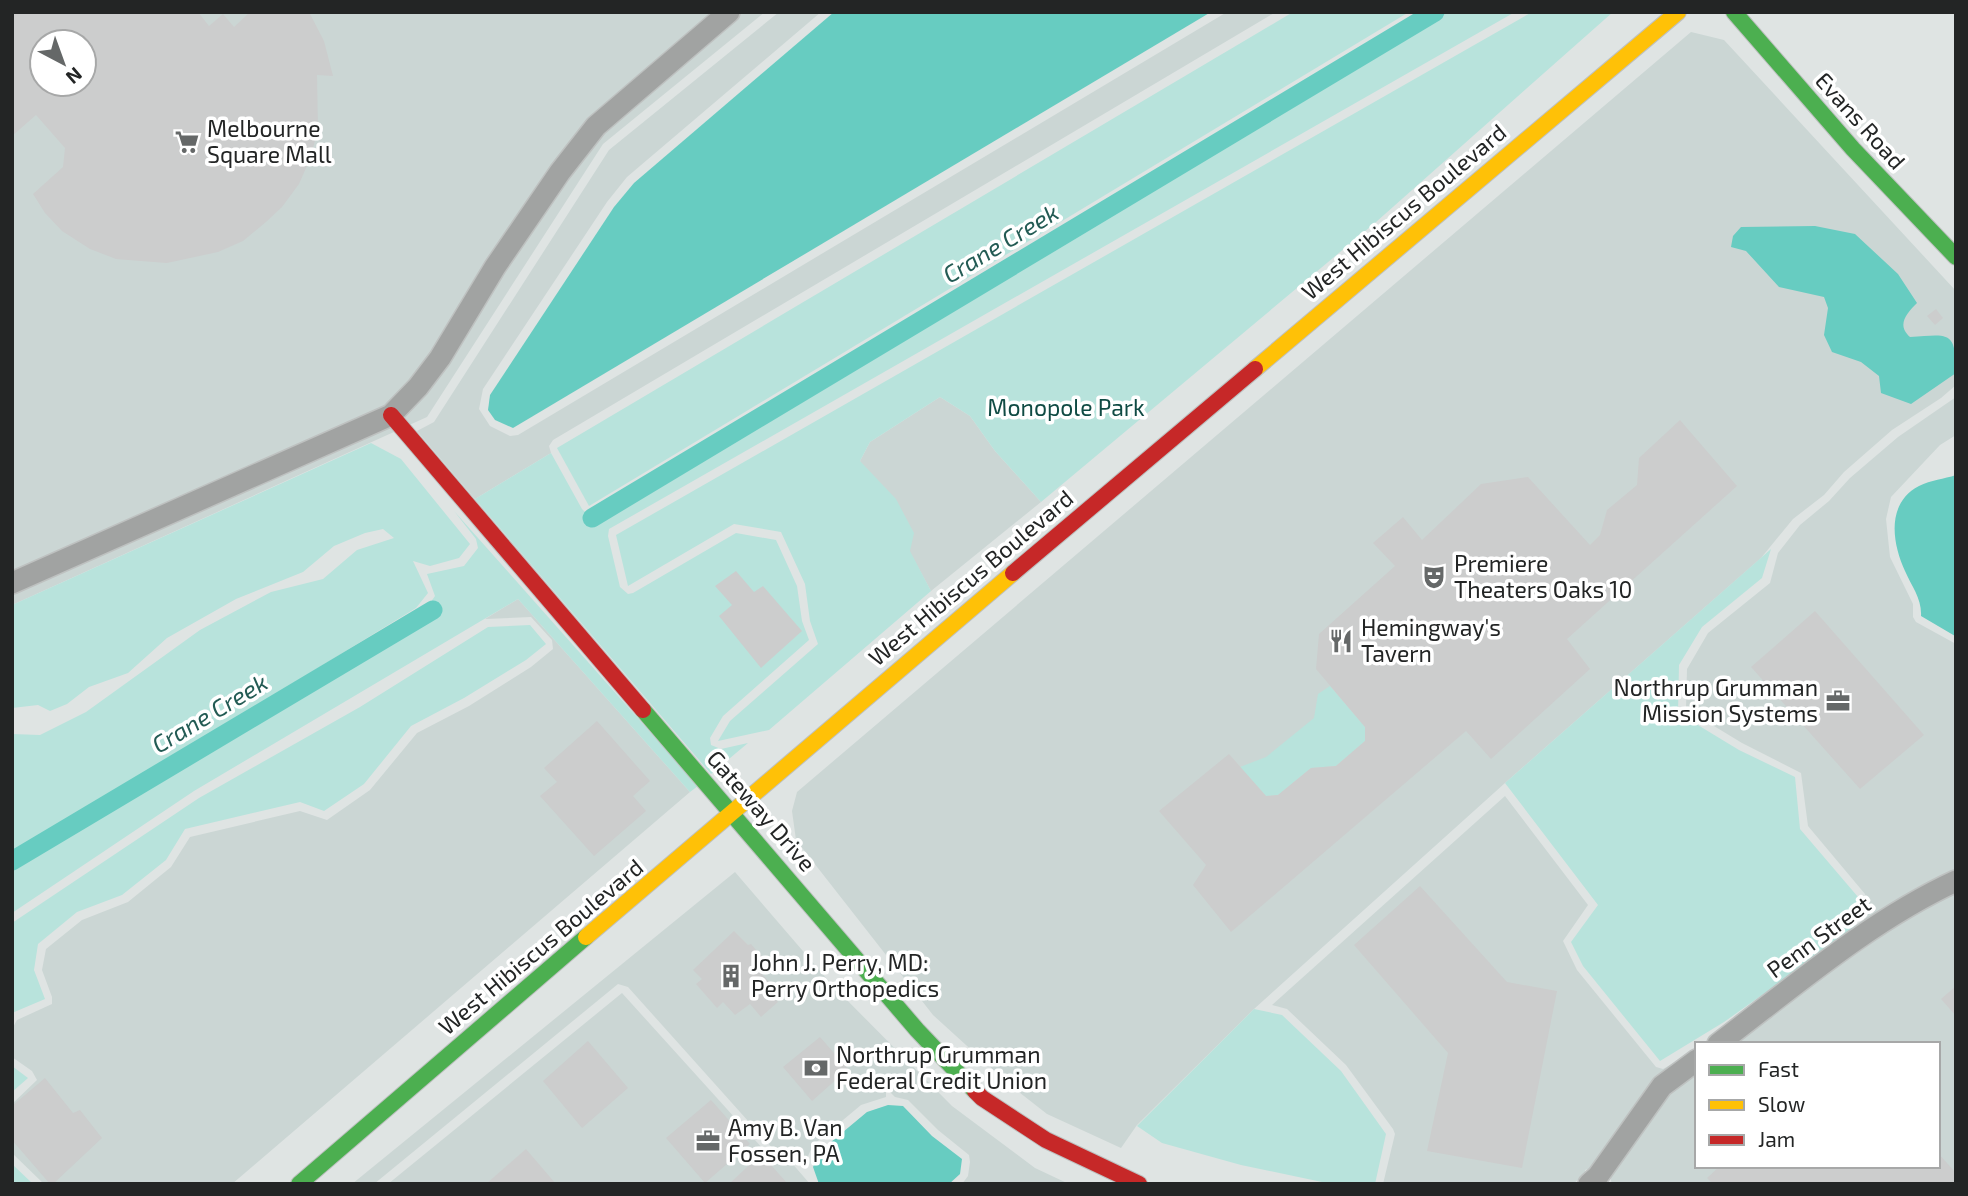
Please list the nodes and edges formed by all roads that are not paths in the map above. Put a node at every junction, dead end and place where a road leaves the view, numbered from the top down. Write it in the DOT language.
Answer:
graph roads {
  1 [pos="729,12"];
  2 [pos="1678,12"];
  3 [pos="1734,12"];
  4 [pos="1956,257"];
  5 [pos="391,415"];
  6 [pos="12,583"];
  7 [pos="733,813"];
  8 [pos="1956,881"];
  9 [pos="1721,1042"];
  10 [pos="1695,1061"];
  11 [pos="1596,1181"];
  12 [pos="299,1184"];
  13 [pos="1139,1184"];
  1 -- 5 [label="street"];
  2 -- 7 [label="street, West Hibiscus Boulevard"];
  3 -- 4 [label="street, Evans Road"];
  5 -- 6 [label="street"];
  5 -- 7 [label="street, Gateway Drive"];
  7 -- 12 [label="street, West Hibiscus Boulevard"];
  7 -- 13 [label="street, Gateway Drive"];
  8 -- 9 [label="street, Penn Street"];
  10 -- 11 [label="street"];
}
